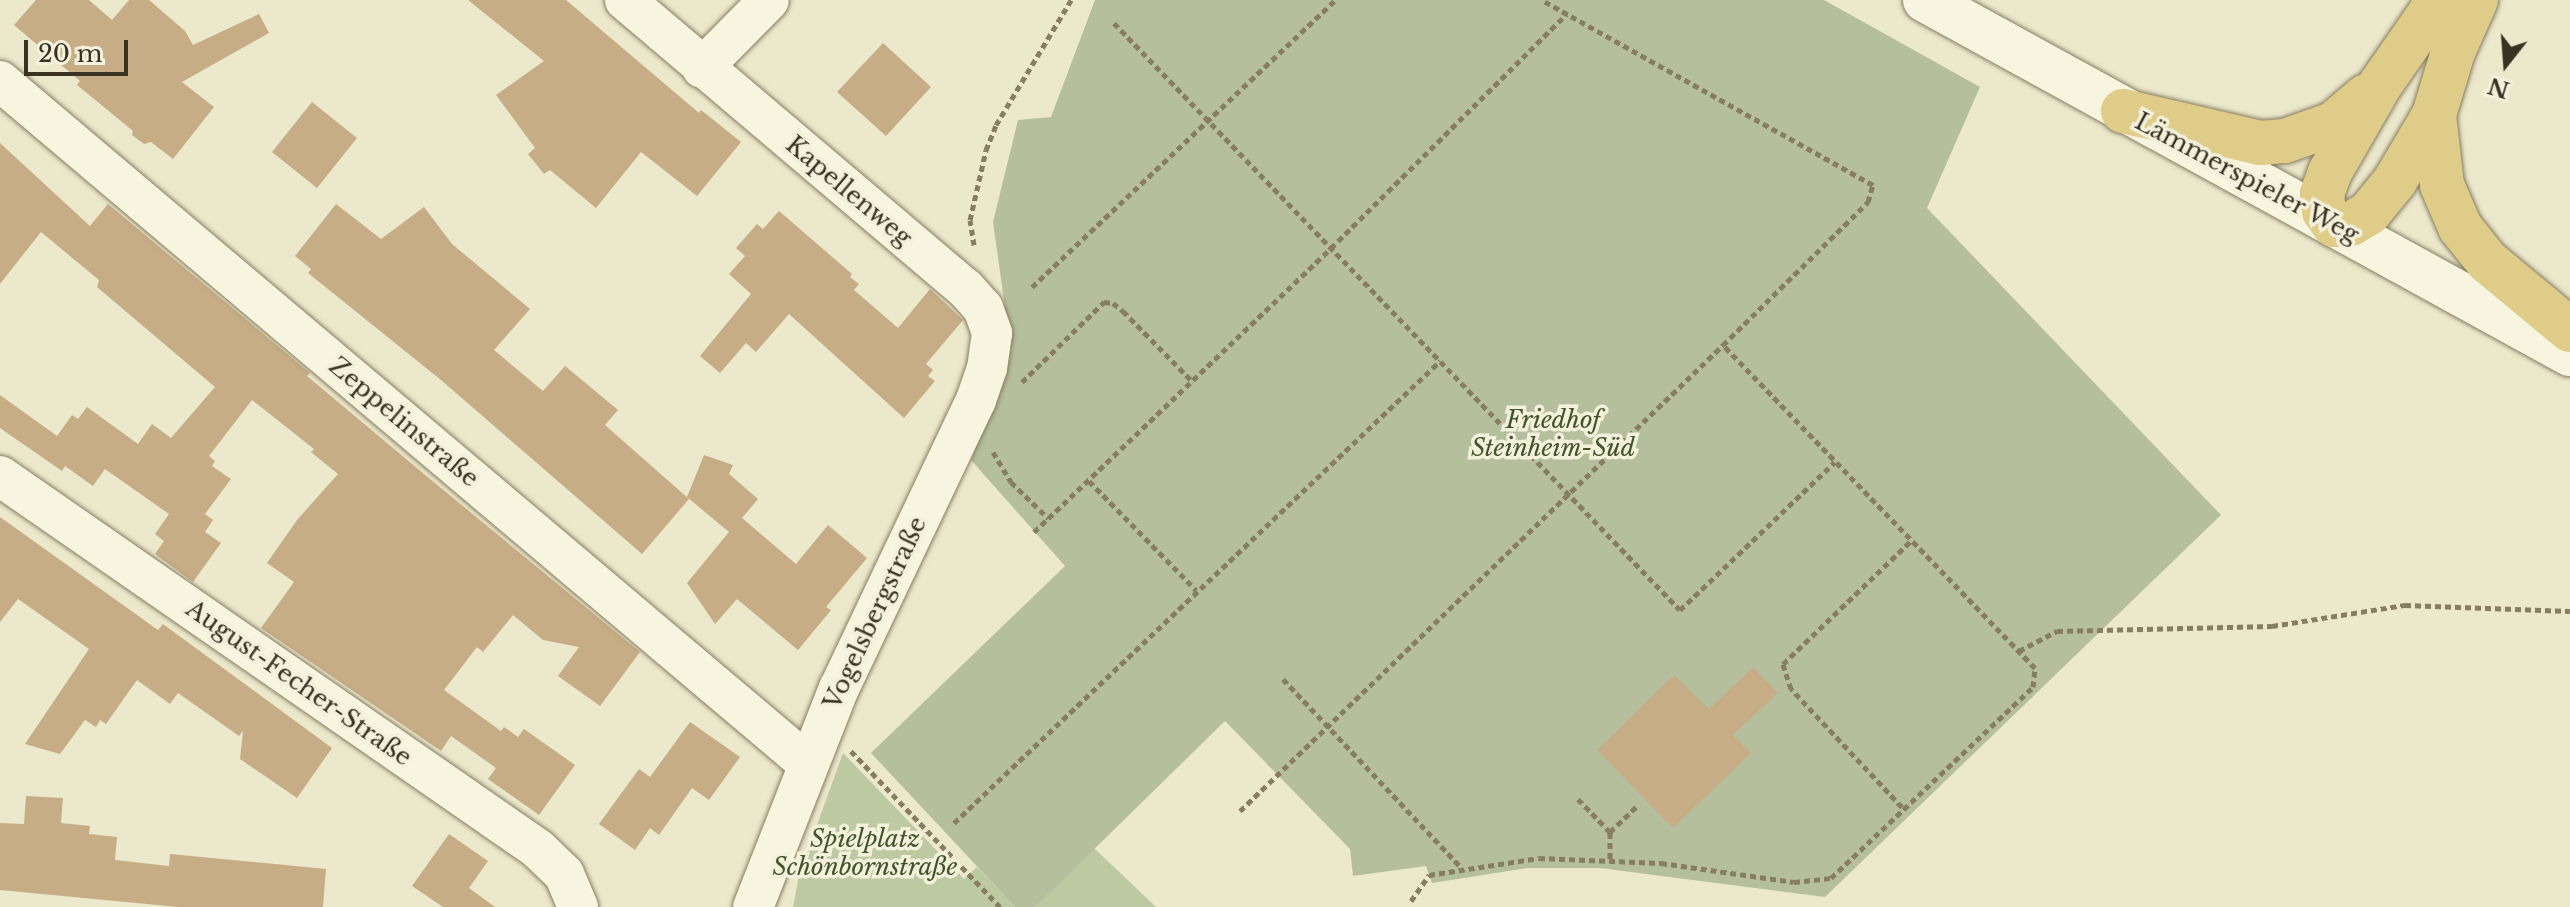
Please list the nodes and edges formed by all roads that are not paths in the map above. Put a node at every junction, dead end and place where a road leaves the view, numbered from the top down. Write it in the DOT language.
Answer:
graph roads {
  1 [pos="625,0"];
  2 [pos="769,0"];
  3 [pos="1925,0"];
  4 [pos="2439,0"];
  5 [pos="2476,0"];
  6 [pos="702,68"];
  7 [pos="0,81"];
  8 [pos="2380,85"];
  9 [pos="2123,111"];
  10 [pos="2434,115"];
  11 [pos="2334,225"];
  12 [pos="990,320"];
  13 [pos="2570,330"];
  14 [pos="2570,354"];
  15 [pos="0,476"];
  16 [pos="807,763"];
  17 [pos="578,907"];
  18 [pos="753,907"];
  1 -- 6 [label="street, Kapellenweg"];
  2 -- 6 [label="street"];
  3 -- 9 [label="street, Lämmerspieler Weg"];
  4 -- 8 [label="highway"];
  5 -- 10 [label="highway"];
  6 -- 12 [label="street, Kapellenweg"];
  7 -- 16 [label="street, Zeppelinstraße"];
  8 -- 9 [label="highway"];
  8 -- 11 [label="highway"];
  9 -- 11 [label="street, Lämmerspieler Weg"];
  10 -- 11 [label="highway"];
  10 -- 13 [label="highway"];
  11 -- 14 [label="street, Lämmerspieler Weg"];
  12 -- 16 [label="street, Vogelsbergstraße"];
  15 -- 17 [label="street, August-Fecher-Straße"];
  16 -- 18 [label="street, Vogelsbergstraße"];
}
